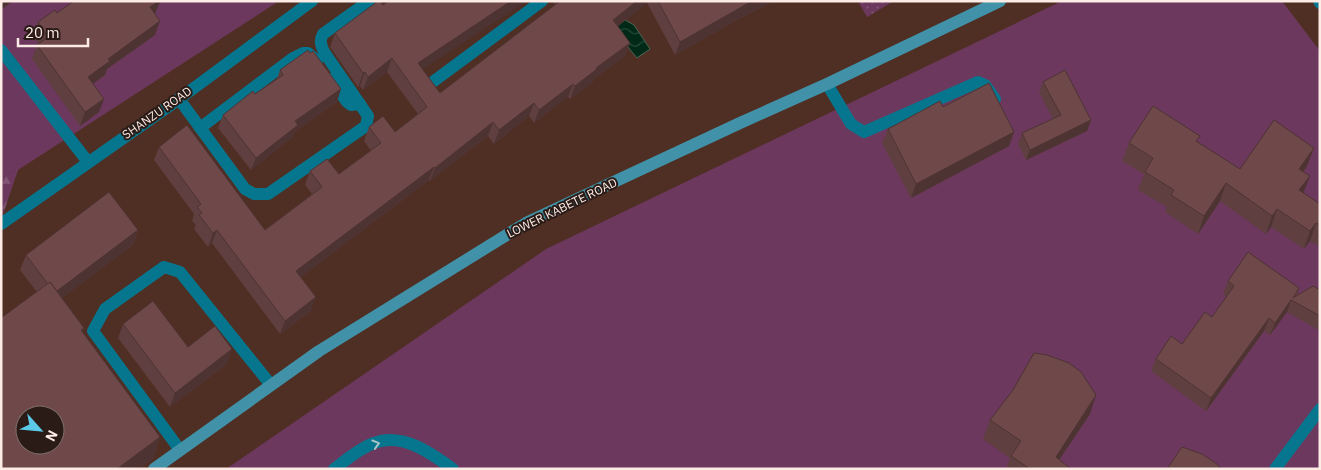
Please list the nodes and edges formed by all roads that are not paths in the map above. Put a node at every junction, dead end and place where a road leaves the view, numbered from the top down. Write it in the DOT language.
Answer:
graph roads {
  1 [pos="312,1"];
  2 [pos="369,1"];
  3 [pos="542,1"];
  4 [pos="1000,1"];
  5 [pos="1,50"];
  6 [pos="434,81"];
  7 [pos="827,84"];
  8 [pos="178,99"];
  9 [pos="360,104"];
  10 [pos="1000,108"];
  11 [pos="200,128"];
  12 [pos="88,162"];
  13 [pos="1,224"];
  14 [pos="271,385"];
  15 [pos="1320,410"];
  16 [pos="180,450"];
  17 [pos="154,469"];
  18 [pos="334,469"];
  19 [pos="453,469"];
  20 [pos="1275,469"];
  1 -- 8 [label="street, SHANZU ROAD"];
  2 -- 9 [label="street"];
  3 -- 6 [label="street"];
  4 -- 7 [label="main road, LOWER KABETE ROAD"];
  5 -- 12 [label="street"];
  7 -- 10 [label="street"];
  7 -- 14 [label="main road, LOWER KABETE ROAD"];
  8 -- 11 [label="street"];
  8 -- 12 [label="street, SHANZU ROAD"];
  9 -- 11 [label="street"];
  9 -- 11 [label="street"];
  12 -- 13 [label="street, SHANZU ROAD"];
  14 -- 16 [label="main road, LOWER KABETE ROAD"];
  14 -- 16 [label="street"];
  15 -- 20 [label="street"];
  16 -- 17 [label="main road, LOWER KABETE ROAD"];
  18 -- 19 [label="street, one-way"];
}
